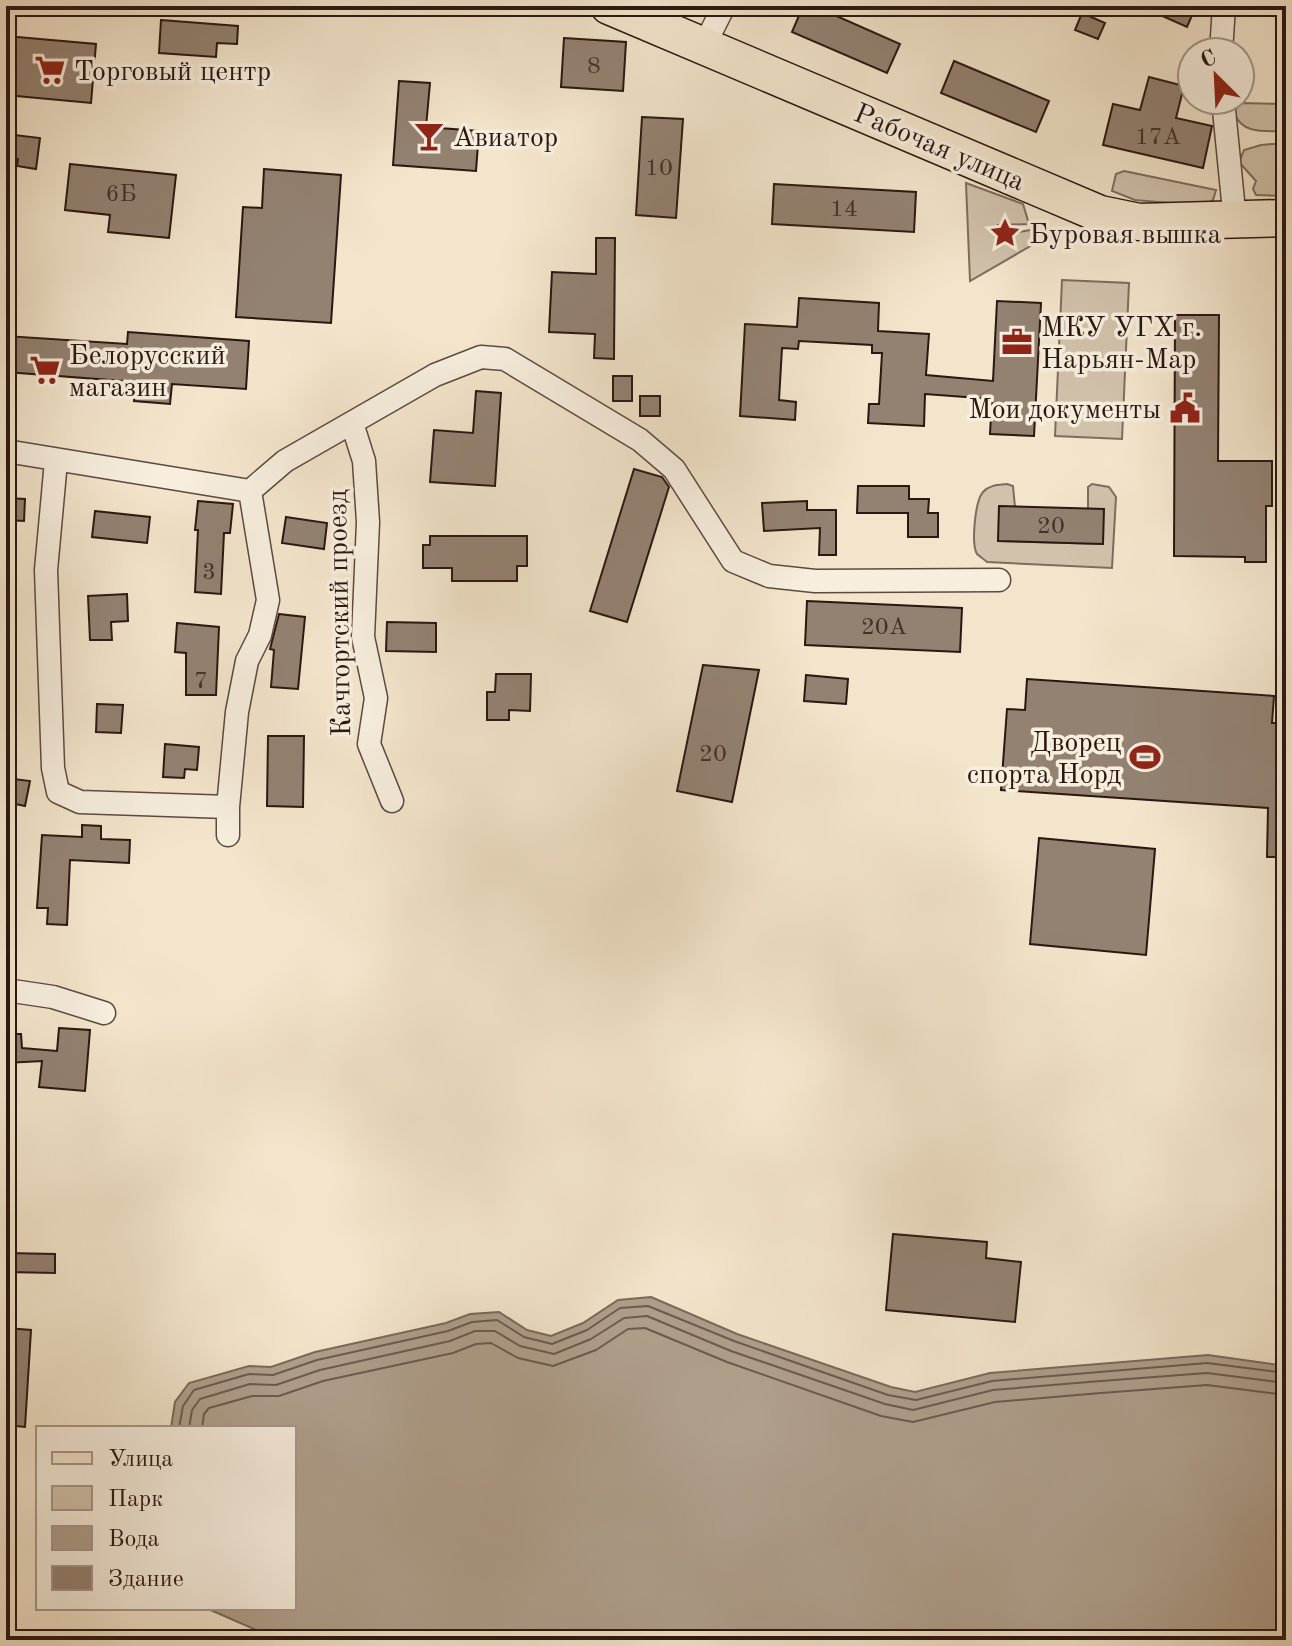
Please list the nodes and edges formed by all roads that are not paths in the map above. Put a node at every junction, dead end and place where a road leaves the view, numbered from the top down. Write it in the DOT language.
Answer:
graph roads {
  1 [pos="609,6"];
  2 [pos="724,6"];
  3 [pos="1224,6"];
  4 [pos="1222,36"];
  5 [pos="704,46"];
  6 [pos="1225,116"];
  7 [pos="1286,218"];
  8 [pos="1235,221"];
  9 [pos="352,423"];
  10 [pos="6,451"];
  11 [pos="56,461"];
  12 [pos="250,491"];
  13 [pos="999,580"];
  14 [pos="392,801"];
  15 [pos="228,807"];
  16 [pos="228,835"];
  17 [pos="6,990"];
  18 [pos="104,1013"];
  1 -- 5 [label="main road, Рабочая улица"];
  2 -- 5 [label="street"];
  3 -- 4 [label="street"];
  5 -- 8 [label="main road, Рабочая улица"];
  6 -- 8 [label="street"];
  7 -- 8 [label="main road, Рабочая улица"];
  9 -- 12 [label="street"];
  9 -- 13 [label="street"];
  9 -- 14 [label="street, Качгортский проезд"];
  10 -- 11 [label="street"];
  11 -- 12 [label="street"];
  11 -- 15 [label="street"];
  12 -- 15 [label="street"];
  15 -- 16 [label="street"];
  17 -- 18 [label="street"];
}
